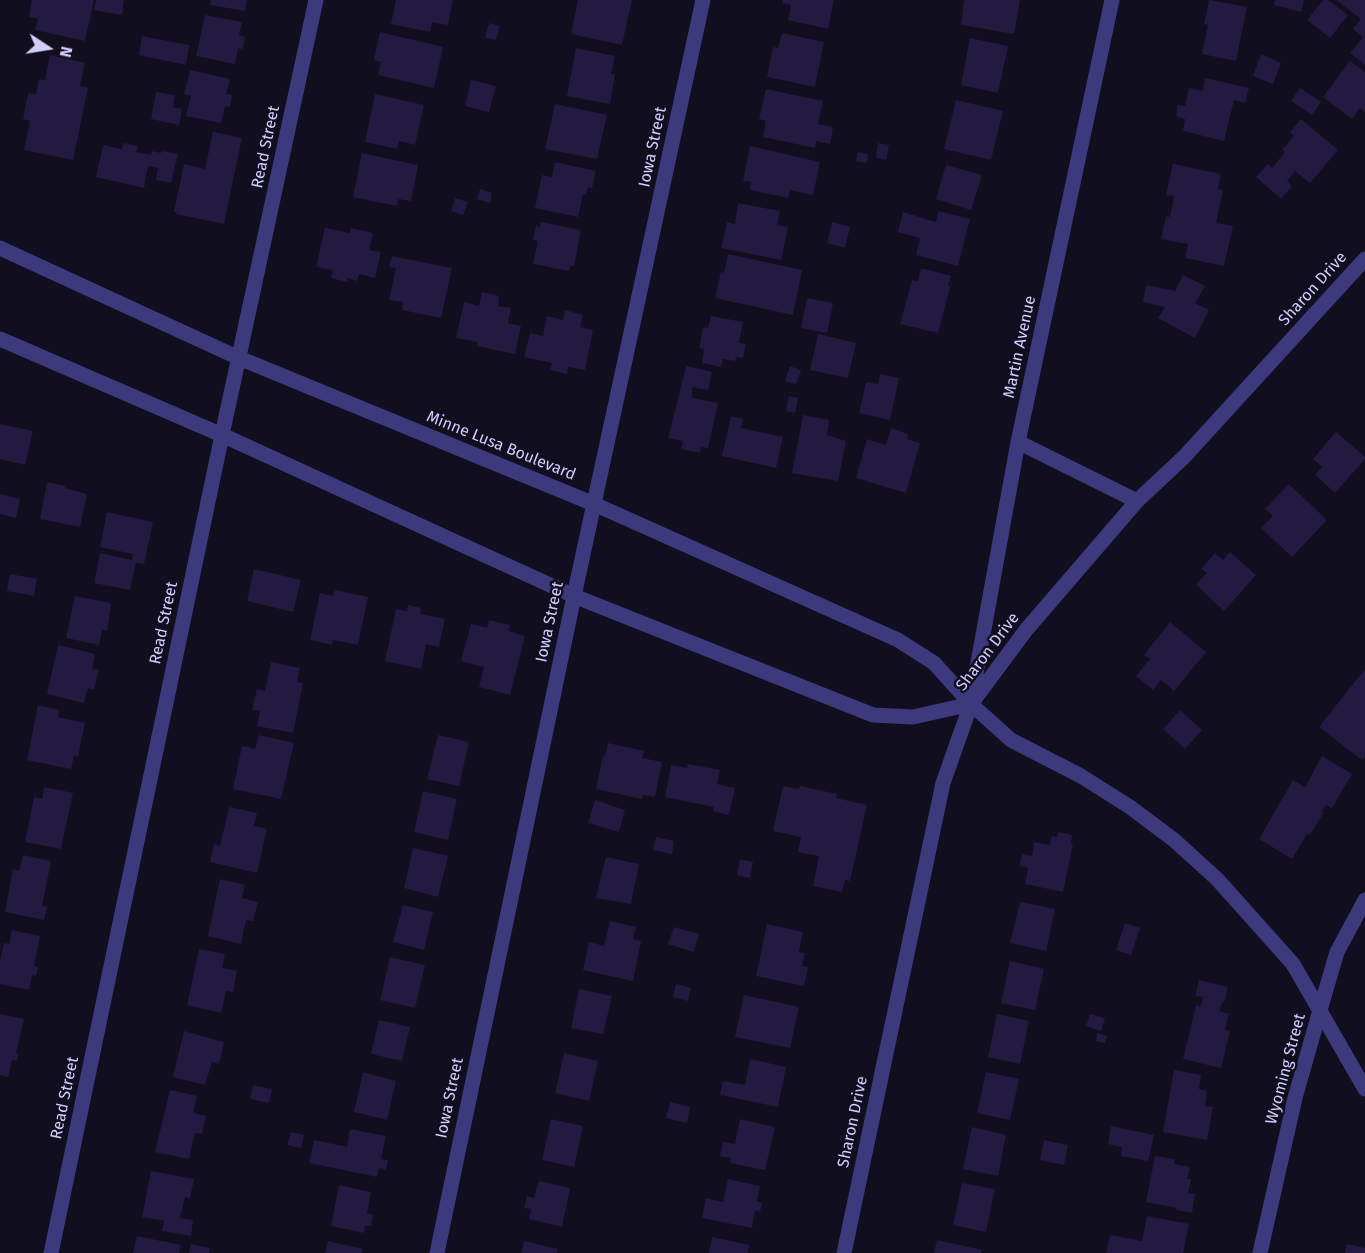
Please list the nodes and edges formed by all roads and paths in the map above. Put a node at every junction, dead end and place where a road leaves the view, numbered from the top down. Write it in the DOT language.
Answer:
graph roads {
  1 [pos="316,0"];
  2 [pos="703,0"];
  3 [pos="1112,0"];
  4 [pos="0,248"];
  5 [pos="1365,259"];
  6 [pos="0,339"];
  7 [pos="239,358"];
  8 [pos="222,435"];
  9 [pos="1018,442"];
  10 [pos="1137,501"];
  11 [pos="594,504"];
  12 [pos="574,596"];
  13 [pos="971,704"];
  14 [pos="1365,900"];
  15 [pos="1320,1010"];
  16 [pos="1365,1089"];
  17 [pos="51,1253"];
  18 [pos="436,1253"];
  19 [pos="844,1253"];
  20 [pos="1260,1253"];
  1 -- 7 [label="street, Read Street"];
  2 -- 11 [label="street, Iowa Street"];
  3 -- 9 [label="street, Martin Avenue"];
  4 -- 7 [label="street, Minne Lusa Boulevard"];
  5 -- 10 [label="street, Sharon Drive"];
  6 -- 8 [label="street"];
  7 -- 8 [label="street, Read Street"];
  7 -- 11 [label="street, Minne Lusa Boulevard"];
  8 -- 12 [label="street"];
  8 -- 17 [label="street, Read Street"];
  9 -- 10 [label="street"];
  9 -- 13 [label="street, Martin Avenue"];
  10 -- 13 [label="street, Sharon Drive"];
  11 -- 12 [label="street, Iowa Street"];
  11 -- 13 [label="street, Minne Lusa Boulevard"];
  12 -- 13 [label="street"];
  12 -- 18 [label="street, Iowa Street"];
  13 -- 15 [label="street, Minne Lusa Boulevard"];
  13 -- 19 [label="street, Sharon Drive"];
  14 -- 15 [label="street, Wyoming Street"];
  15 -- 16 [label="street, Minne Lusa Boulevard"];
  15 -- 20 [label="street, Wyoming Street"];
}
